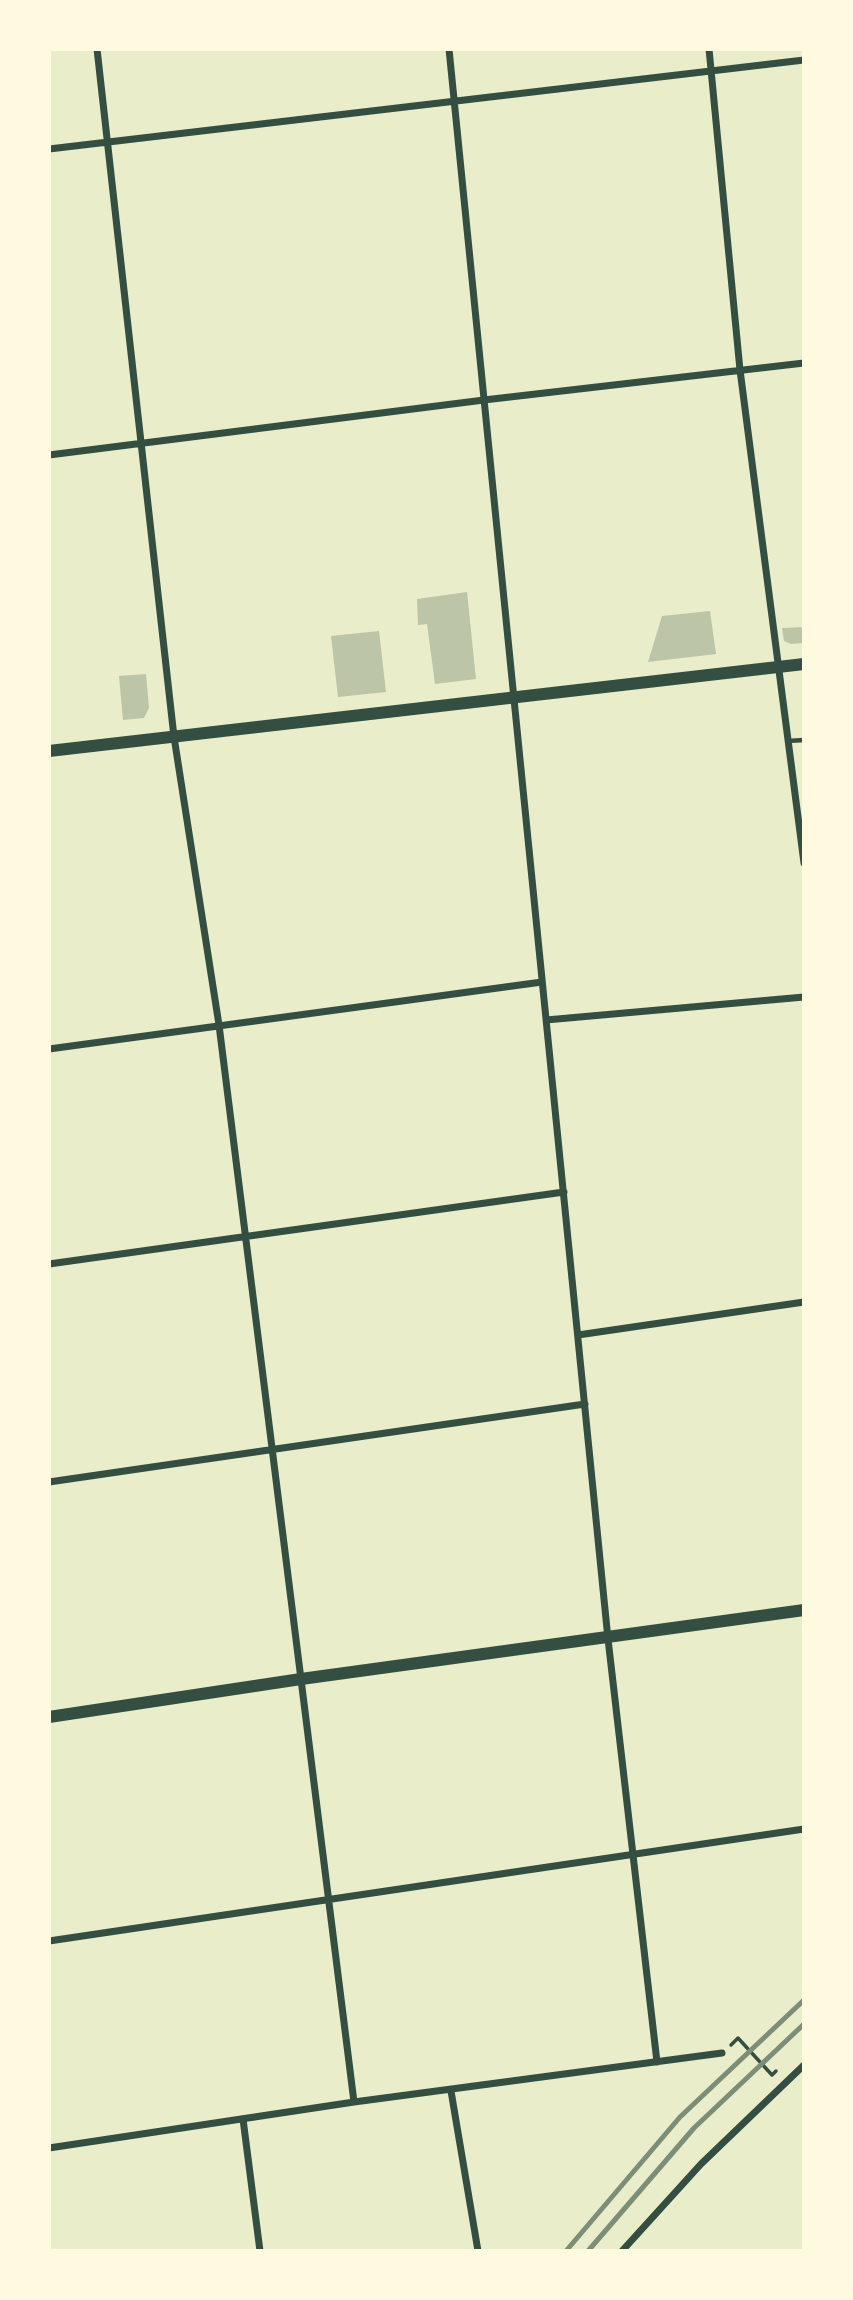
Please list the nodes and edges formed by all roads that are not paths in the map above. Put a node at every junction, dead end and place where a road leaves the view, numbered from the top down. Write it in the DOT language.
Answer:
graph roads {
  1 [pos="97,49"];
  2 [pos="449,49"];
  3 [pos="709,49"];
  4 [pos="804,60"];
  5 [pos="712,71"];
  6 [pos="453,101"];
  7 [pos="108,142"];
  8 [pos="49,149"];
  9 [pos="804,363"];
  10 [pos="740,370"];
  11 [pos="484,400"];
  12 [pos="142,443"];
  13 [pos="49,455"];
  14 [pos="804,664"];
  15 [pos="778,667"];
  16 [pos="514,697"];
  17 [pos="174,737"];
  18 [pos="804,740"];
  19 [pos="787,741"];
  20 [pos="49,751"];
  21 [pos="804,863"];
  22 [pos="542,982"];
  23 [pos="804,997"];
  24 [pos="546,1020"];
  25 [pos="219,1025"];
  26 [pos="49,1049"];
  27 [pos="564,1192"];
  28 [pos="246,1235"];
  29 [pos="49,1264"];
  30 [pos="804,1302"];
  31 [pos="578,1335"];
  32 [pos="585,1404"];
  33 [pos="273,1450"];
  34 [pos="49,1482"];
  35 [pos="804,1610"];
  36 [pos="608,1639"];
  37 [pos="301,1679"];
  38 [pos="49,1717"];
  39 [pos="804,1829"];
  40 [pos="634,1854"];
  41 [pos="329,1899"];
  42 [pos="49,1941"];
  43 [pos="722,2053"];
  44 [pos="657,2062"];
  45 [pos="804,2065"];
  46 [pos="451,2091"];
  47 [pos="354,2102"];
  48 [pos="243,2119"];
  49 [pos="49,2148"];
  50 [pos="260,2251"];
  51 [pos="478,2251"];
  52 [pos="622,2251"];
  1 -- 7 [label="street"];
  2 -- 6 [label="street"];
  3 -- 5 [label="street"];
  4 -- 5 [label="street"];
  5 -- 6 [label="street"];
  5 -- 10 [label="street"];
  6 -- 7 [label="street"];
  6 -- 11 [label="street"];
  7 -- 8 [label="street"];
  7 -- 12 [label="street"];
  9 -- 10 [label="street"];
  10 -- 11 [label="street"];
  10 -- 15 [label="street"];
  11 -- 12 [label="street"];
  11 -- 16 [label="street"];
  12 -- 13 [label="street"];
  12 -- 17 [label="street"];
  14 -- 15 [label="street"];
  15 -- 16 [label="street"];
  15 -- 19 [label="street"];
  16 -- 17 [label="street"];
  16 -- 22 [label="street"];
  17 -- 20 [label="street"];
  17 -- 25 [label="street"];
  18 -- 19 [label="lane"];
  19 -- 21 [label="street"];
  22 -- 24 [label="street"];
  22 -- 25 [label="street"];
  23 -- 24 [label="street"];
  24 -- 27 [label="street"];
  25 -- 26 [label="street"];
  25 -- 28 [label="street"];
  27 -- 28 [label="street"];
  27 -- 31 [label="street"];
  28 -- 29 [label="street"];
  28 -- 33 [label="street"];
  30 -- 31 [label="street"];
  31 -- 32 [label="street"];
  32 -- 33 [label="street"];
  32 -- 36 [label="street"];
  33 -- 34 [label="street"];
  33 -- 37 [label="street"];
  35 -- 36 [label="street"];
  36 -- 37 [label="street"];
  36 -- 40 [label="street"];
  37 -- 38 [label="street"];
  37 -- 41 [label="street"];
  39 -- 40 [label="street"];
  40 -- 41 [label="street"];
  40 -- 44 [label="street"];
  41 -- 42 [label="street"];
  41 -- 47 [label="street"];
  43 -- 44 [label="street"];
  44 -- 46 [label="street"];
  45 -- 52 [label="street"];
  46 -- 47 [label="street"];
  46 -- 51 [label="street"];
  47 -- 48 [label="street"];
  48 -- 49 [label="street"];
  48 -- 50 [label="street"];
}
